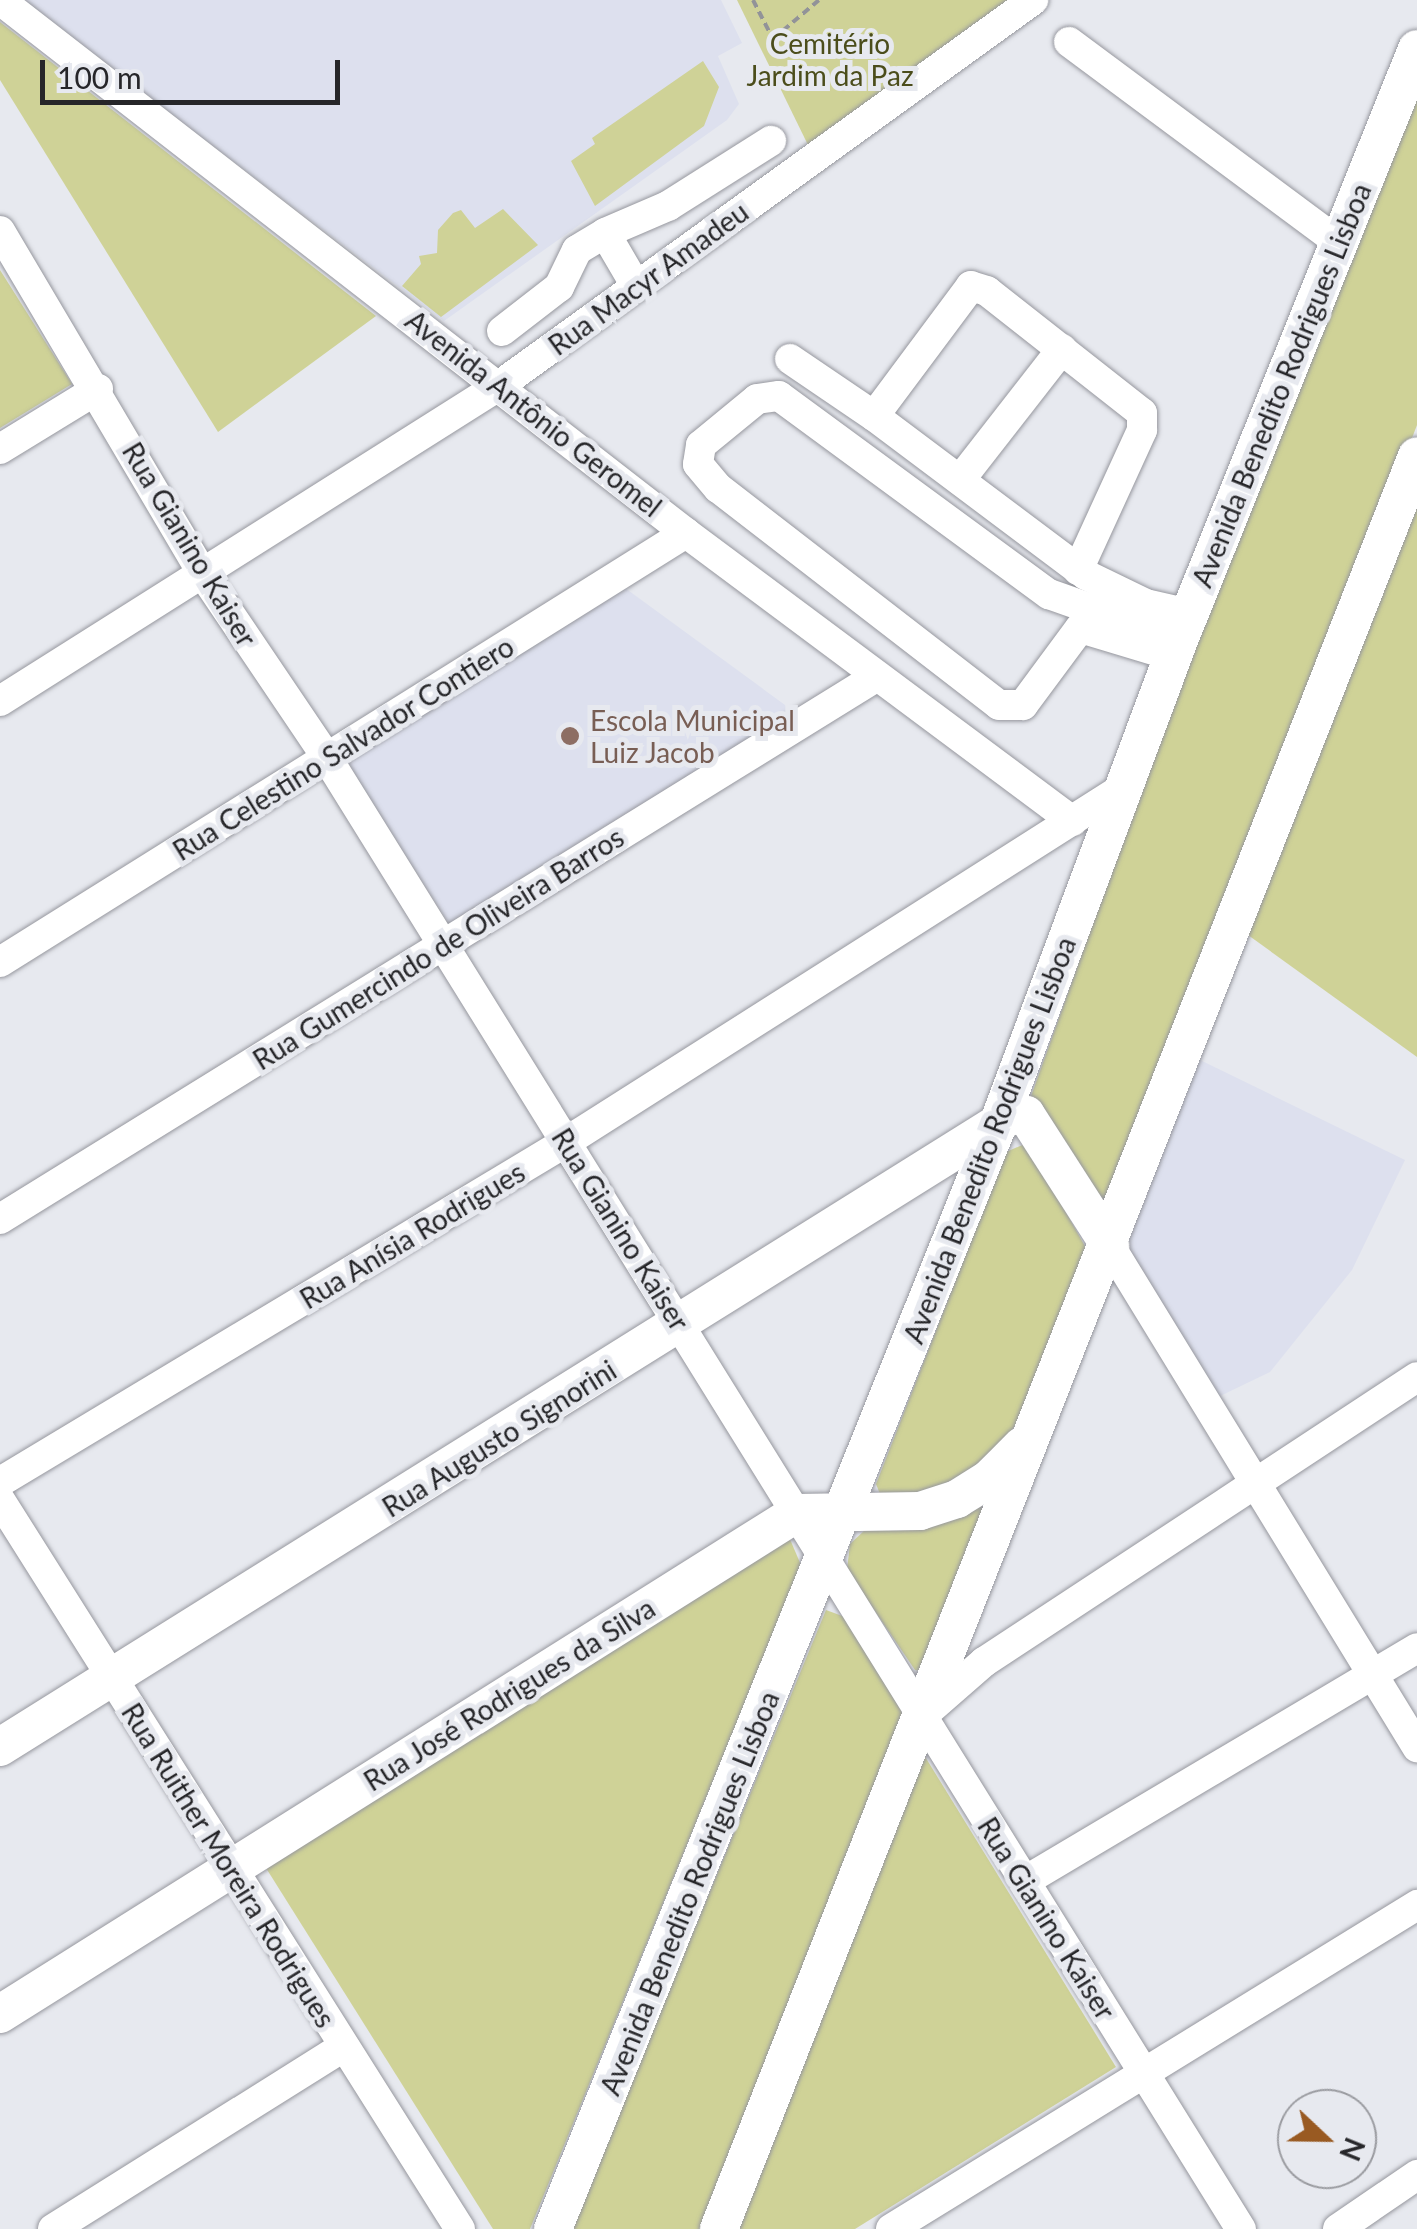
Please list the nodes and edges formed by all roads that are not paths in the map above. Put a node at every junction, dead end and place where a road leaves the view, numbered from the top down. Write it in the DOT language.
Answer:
graph roads {
  1 [pos="0,0"];
  2 [pos="1033,0"];
  3 [pos="1069,42"];
  4 [pos="1417,49"];
  5 [pos="771,140"];
  6 [pos="0,231"];
  7 [pos="605,233"];
  8 [pos="1338,242"];
  9 [pos="636,286"];
  10 [pos="502,331"];
  11 [pos="1062,349"];
  12 [pos="790,359"];
  13 [pos="500,385"];
  14 [pos="98,389"];
  15 [pos="874,416"];
  16 [pos="0,449"];
  17 [pos="1417,456"];
  18 [pos="960,480"];
  19 [pos="686,533"];
  20 [pos="1082,572"];
  21 [pos="205,577"];
  22 [pos="1132,634"];
  23 [pos="1181,635"];
  24 [pos="876,677"];
  25 [pos="0,701"];
  26 [pos="327,758"];
  27 [pos="1123,788"];
  28 [pos="1072,821"];
  29 [pos="444,945"];
  30 [pos="0,962"];
  31 [pos="997,1127"];
  32 [pos="566,1142"];
  33 [pos="0,1219"];
  34 [pos="1110,1246"];
  35 [pos="683,1326"];
  36 [pos="1417,1378"];
  37 [pos="1032,1435"];
  38 [pos="0,1482"];
  39 [pos="1258,1483"];
  40 [pos="0,1500"];
  41 [pos="842,1513"];
  42 [pos="797,1514"];
  43 [pos="824,1557"];
  44 [pos="952,1636"];
  45 [pos="1417,1648"];
  46 [pos="984,1662"];
  47 [pos="112,1676"];
  48 [pos="1372,1676"];
  49 [pos="921,1718"];
  50 [pos="0,1747"];
  51 [pos="1417,1747"];
  52 [pos="230,1868"];
  53 [pos="1025,1881"];
  54 [pos="1417,1905"];
  55 [pos="0,2014"];
  56 [pos="342,2048"];
  57 [pos="1142,2070"];
  58 [pos="1417,2175"];
  59 [pos="53,2229"];
  60 [pos="460,2229"];
  61 [pos="553,2229"];
  62 [pos="719,2229"];
  63 [pos="891,2229"];
  64 [pos="1241,2229"];
  65 [pos="1338,2229"];
  1 -- 13 [label="street, Avenida Antônio Geromel"];
  2 -- 9 [label="street, Rua Macyr Amadeu"];
  3 -- 8 [label="street"];
  4 -- 8 [label="main road, Avenida Benedito Rodrigues Lisboa"];
  5 -- 7 [label="street"];
  6 -- 14 [label="street, Rua Gianino Kaiser"];
  7 -- 9 [label="street"];
  7 -- 10 [label="street"];
  8 -- 23 [label="main road, Avenida Benedito Rodrigues Lisboa"];
  9 -- 13 [label="street, Rua Macyr Amadeu"];
  11 -- 15 [label="street"];
  11 -- 18 [label="street"];
  11 -- 20 [label="street"];
  12 -- 15 [label="street"];
  13 -- 19 [label="street, Avenida Antônio Geromel"];
  13 -- 21 [label="street, Rua Macyr Amadeu"];
  14 -- 16 [label="street"];
  14 -- 21 [label="street, Rua Gianino Kaiser"];
  15 -- 18 [label="street"];
  17 -- 34 [label="main road"];
  18 -- 20 [label="street"];
  19 -- 24 [label="street, Avenida Antônio Geromel"];
  19 -- 26 [label="street, Rua Celestino Salvador Contiero"];
  20 -- 23 [label="street"];
  21 -- 25 [label="street, Rua Macyr Amadeu"];
  21 -- 26 [label="street, Rua Gianino Kaiser"];
  22 -- 22 [label="street"];
  22 -- 23 [label="street"];
  23 -- 27 [label="main road, Avenida Benedito Rodrigues Lisboa"];
  24 -- 28 [label="street, Avenida Antônio Geromel"];
  24 -- 29 [label="street, Rua Gumercindo de Oliveira Barros"];
  26 -- 29 [label="street, Rua Gianino Kaiser"];
  26 -- 30 [label="street, Rua Celestino Salvador Contiero"];
  27 -- 28 [label="street, Rua Anísia Rodrigues"];
  27 -- 31 [label="main road, Avenida Benedito Rodrigues Lisboa"];
  28 -- 32 [label="street, Rua Anísia Rodrigues"];
  29 -- 32 [label="street, Rua Gianino Kaiser"];
  29 -- 33 [label="street, Rua Gumercindo de Oliveira Barros"];
  31 -- 34 [label="main road"];
  31 -- 35 [label="main road, Rua Augusto Signorini"];
  31 -- 41 [label="main road, Avenida Benedito Rodrigues Lisboa"];
  32 -- 35 [label="street, Rua Gianino Kaiser"];
  32 -- 38 [label="street, Rua Anísia Rodrigues"];
  34 -- 37 [label="main road"];
  34 -- 39 [label="street"];
  35 -- 42 [label="street, Rua Gianino Kaiser"];
  35 -- 47 [label="main road, Rua Augusto Signorini"];
  36 -- 39 [label="street"];
  37 -- 41 [label="main road"];
  37 -- 44 [label="main road"];
  39 -- 46 [label="street"];
  39 -- 48 [label="street"];
  40 -- 47 [label="street, Rua Ruither Moreira Rodrigues"];
  41 -- 42 [label="main road"];
  41 -- 43 [label="main road, Avenida Benedito Rodrigues Lisboa"];
  42 -- 43 [label="street, Rua Gianino Kaiser"];
  42 -- 52 [label="main road, Rua José Rodrigues da Silva"];
  43 -- 49 [label="street, Rua Gianino Kaiser"];
  43 -- 61 [label="main road, Avenida Benedito Rodrigues Lisboa"];
  44 -- 46 [label="street"];
  44 -- 49 [label="main road"];
  45 -- 48 [label="street"];
  46 -- 49 [label="street"];
  47 -- 50 [label="main road, Rua Augusto Signorini"];
  47 -- 52 [label="street, Rua Ruither Moreira Rodrigues"];
  48 -- 51 [label="street"];
  48 -- 53 [label="street"];
  49 -- 53 [label="street, Rua Gianino Kaiser"];
  49 -- 62 [label="main road"];
  52 -- 55 [label="main road, Rua José Rodrigues da Silva"];
  52 -- 56 [label="street, Rua Ruither Moreira Rodrigues"];
  53 -- 57 [label="street, Rua Gianino Kaiser"];
  54 -- 57 [label="street"];
  56 -- 59 [label="street"];
  56 -- 60 [label="street, Rua Ruither Moreira Rodrigues"];
  57 -- 63 [label="street"];
  57 -- 64 [label="street, Rua Gianino Kaiser"];
  58 -- 65 [label="street"];
}
